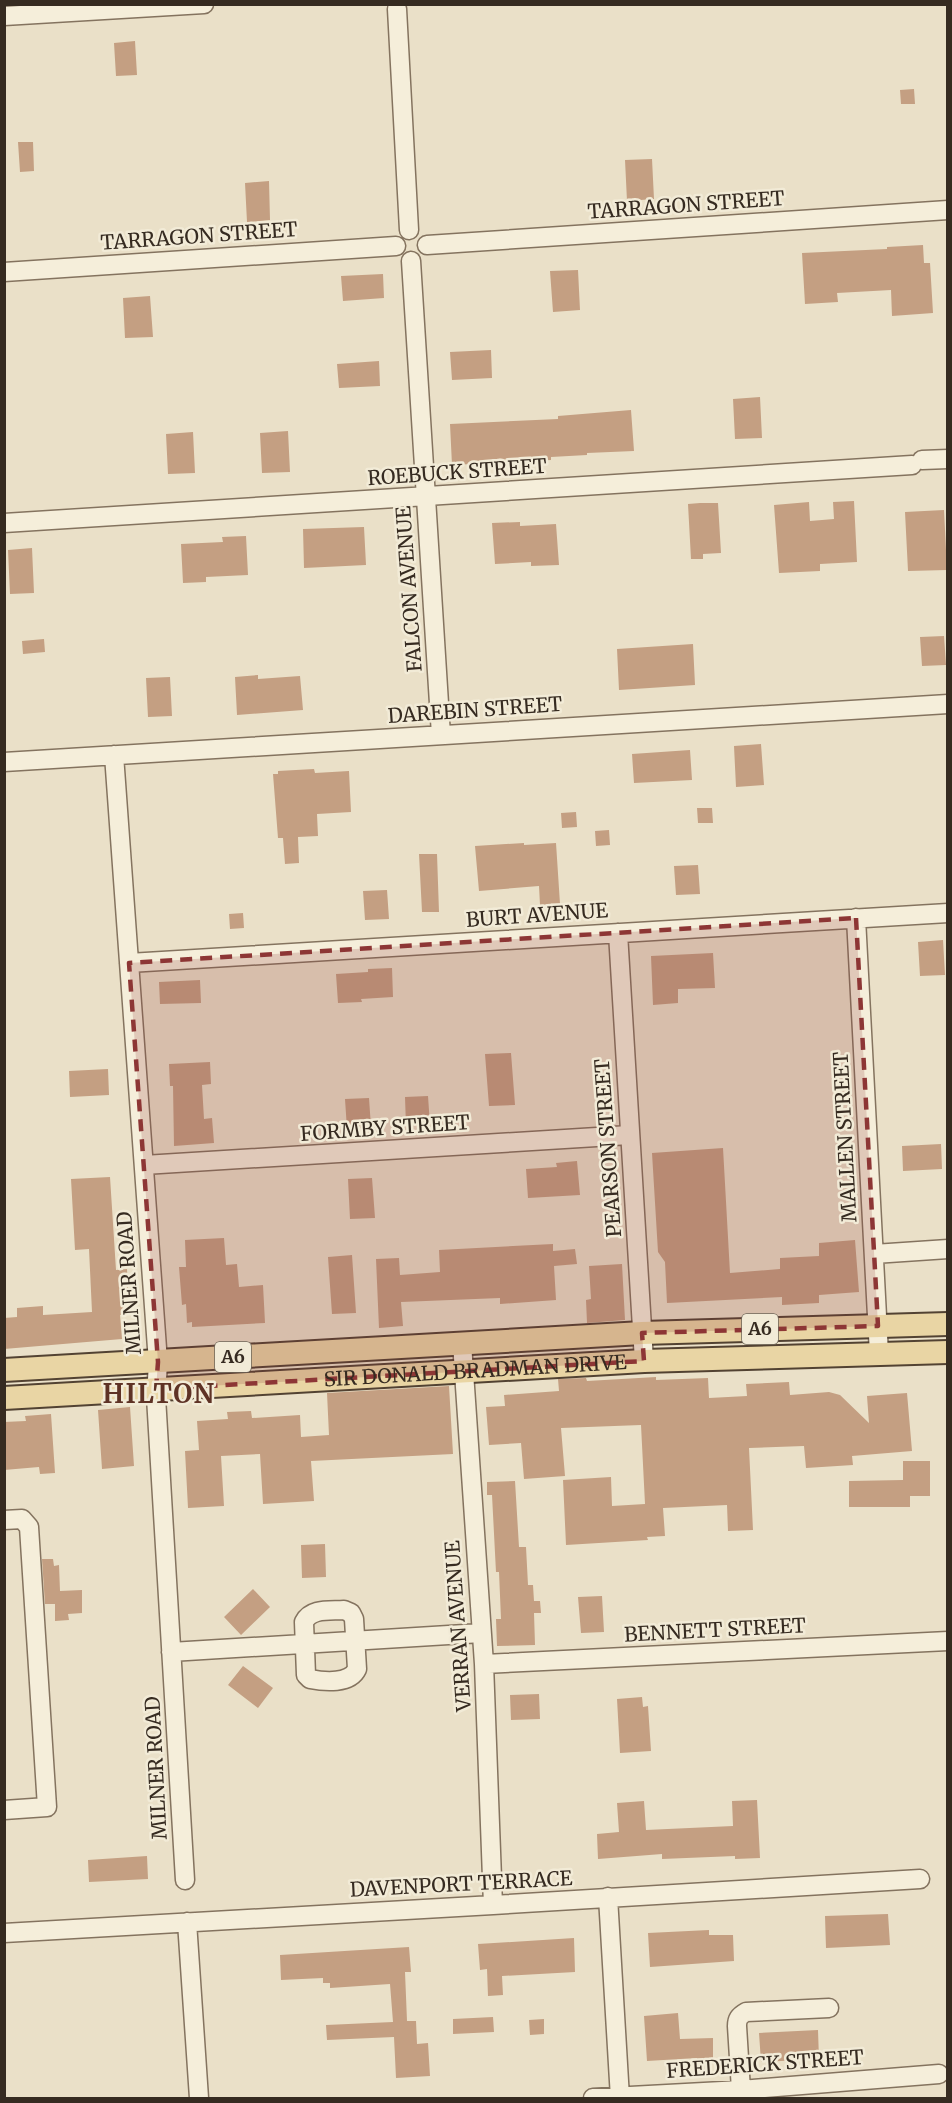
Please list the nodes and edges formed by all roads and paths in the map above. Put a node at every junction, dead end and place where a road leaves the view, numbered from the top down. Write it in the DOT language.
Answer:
graph roads {
  1 [pos="204,4"];
  2 [pos="397,6"];
  3 [pos="4,16"];
  4 [pos="948,210"];
  5 [pos="409,230"];
  6 [pos="427,245"];
  7 [pos="396,246"];
  8 [pos="411,261"];
  9 [pos="4,272"];
  10 [pos="948,459"];
  11 [pos="426,496"];
  12 [pos="4,523"];
  13 [pos="948,704"];
  14 [pos="441,735"];
  15 [pos="114,755"];
  16 [pos="4,762"];
  17 [pos="948,913"];
  18 [pos="856,918"];
  19 [pos="618,933"];
  20 [pos="129,963"];
  21 [pos="629,1135"];
  22 [pos="144,1166"];
  23 [pos="874,1254"];
  24 [pos="947,1256"];
  25 [pos="948,1324"];
  26 [pos="878,1326"];
  27 [pos="642,1333"];
  28 [pos="462,1343"];
  29 [pos="948,1352"];
  30 [pos="879,1354"];
  31 [pos="644,1361"];
  32 [pos="158,1362"];
  33 [pos="4,1370"];
  34 [pos="463,1370"];
  35 [pos="156,1389"];
  36 [pos="4,1398"];
  37 [pos="4,1520"];
  38 [pos="481,1633"];
  39 [pos="948,1641"];
  40 [pos="355,1642"];
  41 [pos="303,1644"];
  42 [pos="171,1652"];
  43 [pos="484,1664"];
  44 [pos="4,1809"];
  45 [pos="920,1879"];
  46 [pos="185,1880"];
  47 [pos="608,1897"];
  48 [pos="493,1905"];
  49 [pos="187,1922"];
  50 [pos="4,1933"];
  51 [pos="829,2008"];
  52 [pos="939,2074"];
  53 [pos="741,2090"];
  54 [pos="199,2098"];
  55 [pos="593,2098"];
  56 [pos="620,2098"];
  1 -- 3 [label="street"];
  2 -- 5 [label="street"];
  4 -- 6 [label="street, TARRAGON STREET"];
  5 -- 6 [label="street"];
  5 -- 7 [label="street"];
  6 -- 8 [label="street"];
  7 -- 8 [label="street"];
  7 -- 9 [label="street, TARRAGON STREET"];
  8 -- 11 [label="street, FALCON AVENUE"];
  10 -- 11 [label="street, ROEBUCK STREET"];
  11 -- 12 [label="street, ROEBUCK STREET"];
  11 -- 14 [label="street, FALCON AVENUE"];
  13 -- 14 [label="street, DAREBIN STREET"];
  14 -- 15 [label="street, DAREBIN STREET"];
  15 -- 16 [label="street, DAREBIN STREET"];
  15 -- 20 [label="street, MILNER ROAD"];
  17 -- 18 [label="street, BURT AVENUE"];
  18 -- 19 [label="street, BURT AVENUE"];
  18 -- 23 [label="street, MALLEN STREET"];
  19 -- 20 [label="street, BURT AVENUE"];
  19 -- 21 [label="street, PEARSON STREET"];
  20 -- 22 [label="street, MILNER ROAD"];
  21 -- 22 [label="street, FORMBY STREET"];
  21 -- 27 [label="street, PEARSON STREET"];
  22 -- 32 [label="street, MILNER ROAD"];
  23 -- 24 [label="street"];
  23 -- 26 [label="street, MALLEN STREET"];
  25 -- 26 [label="main road, SIR DONALD BRADMAN DRIVE / A6"];
  26 -- 27 [label="main road, SIR DONALD BRADMAN DRIVE / A6"];
  26 -- 30 [label="street, MALLEN STREET"];
  27 -- 28 [label="main road, SIR DONALD BRADMAN DRIVE / A6"];
  27 -- 31 [label="street, PEARSON STREET"];
  28 -- 32 [label="main road, SIR DONALD BRADMAN DRIVE / A6"];
  28 -- 34 [label="street, VERRAN AVENUE"];
  29 -- 30 [label="main road, SIR DONALD BRADMAN DRIVE / A6"];
  30 -- 31 [label="main road, SIR DONALD BRADMAN DRIVE / A6"];
  31 -- 34 [label="main road, SIR DONALD BRADMAN DRIVE / A6"];
  32 -- 33 [label="main road, SIR DONALD BRADMAN DRIVE / A6"];
  32 -- 35 [label="street, MILNER ROAD"];
  34 -- 35 [label="main road, SIR DONALD BRADMAN DRIVE / A6"];
  34 -- 38 [label="street, VERRAN AVENUE"];
  35 -- 36 [label="main road, SIR DONALD BRADMAN DRIVE / A6"];
  35 -- 42 [label="street, MILNER ROAD"];
  37 -- 44 [label="street"];
  38 -- 40 [label="street"];
  38 -- 43 [label="street, VERRAN AVENUE"];
  39 -- 43 [label="street, BENNETT STREET"];
  40 -- 41 [label="street"];
  40 -- 41 [label="street"];
  40 -- 41 [label="street"];
  41 -- 42 [label="street"];
  42 -- 46 [label="street, MILNER ROAD"];
  43 -- 48 [label="street, VERRAN AVENUE"];
  45 -- 47 [label="street, DAVENPORT TERRACE"];
  47 -- 48 [label="street, DAVENPORT TERRACE"];
  47 -- 56 [label="street"];
  48 -- 49 [label="street, DAVENPORT TERRACE"];
  49 -- 50 [label="street, DAVENPORT TERRACE"];
  49 -- 54 [label="street"];
  51 -- 53 [label="street"];
  52 -- 53 [label="street, FREDERICK STREET"];
  53 -- 56 [label="street, FREDERICK STREET"];
  55 -- 56 [label="street, FREDERICK STREET"];
}
